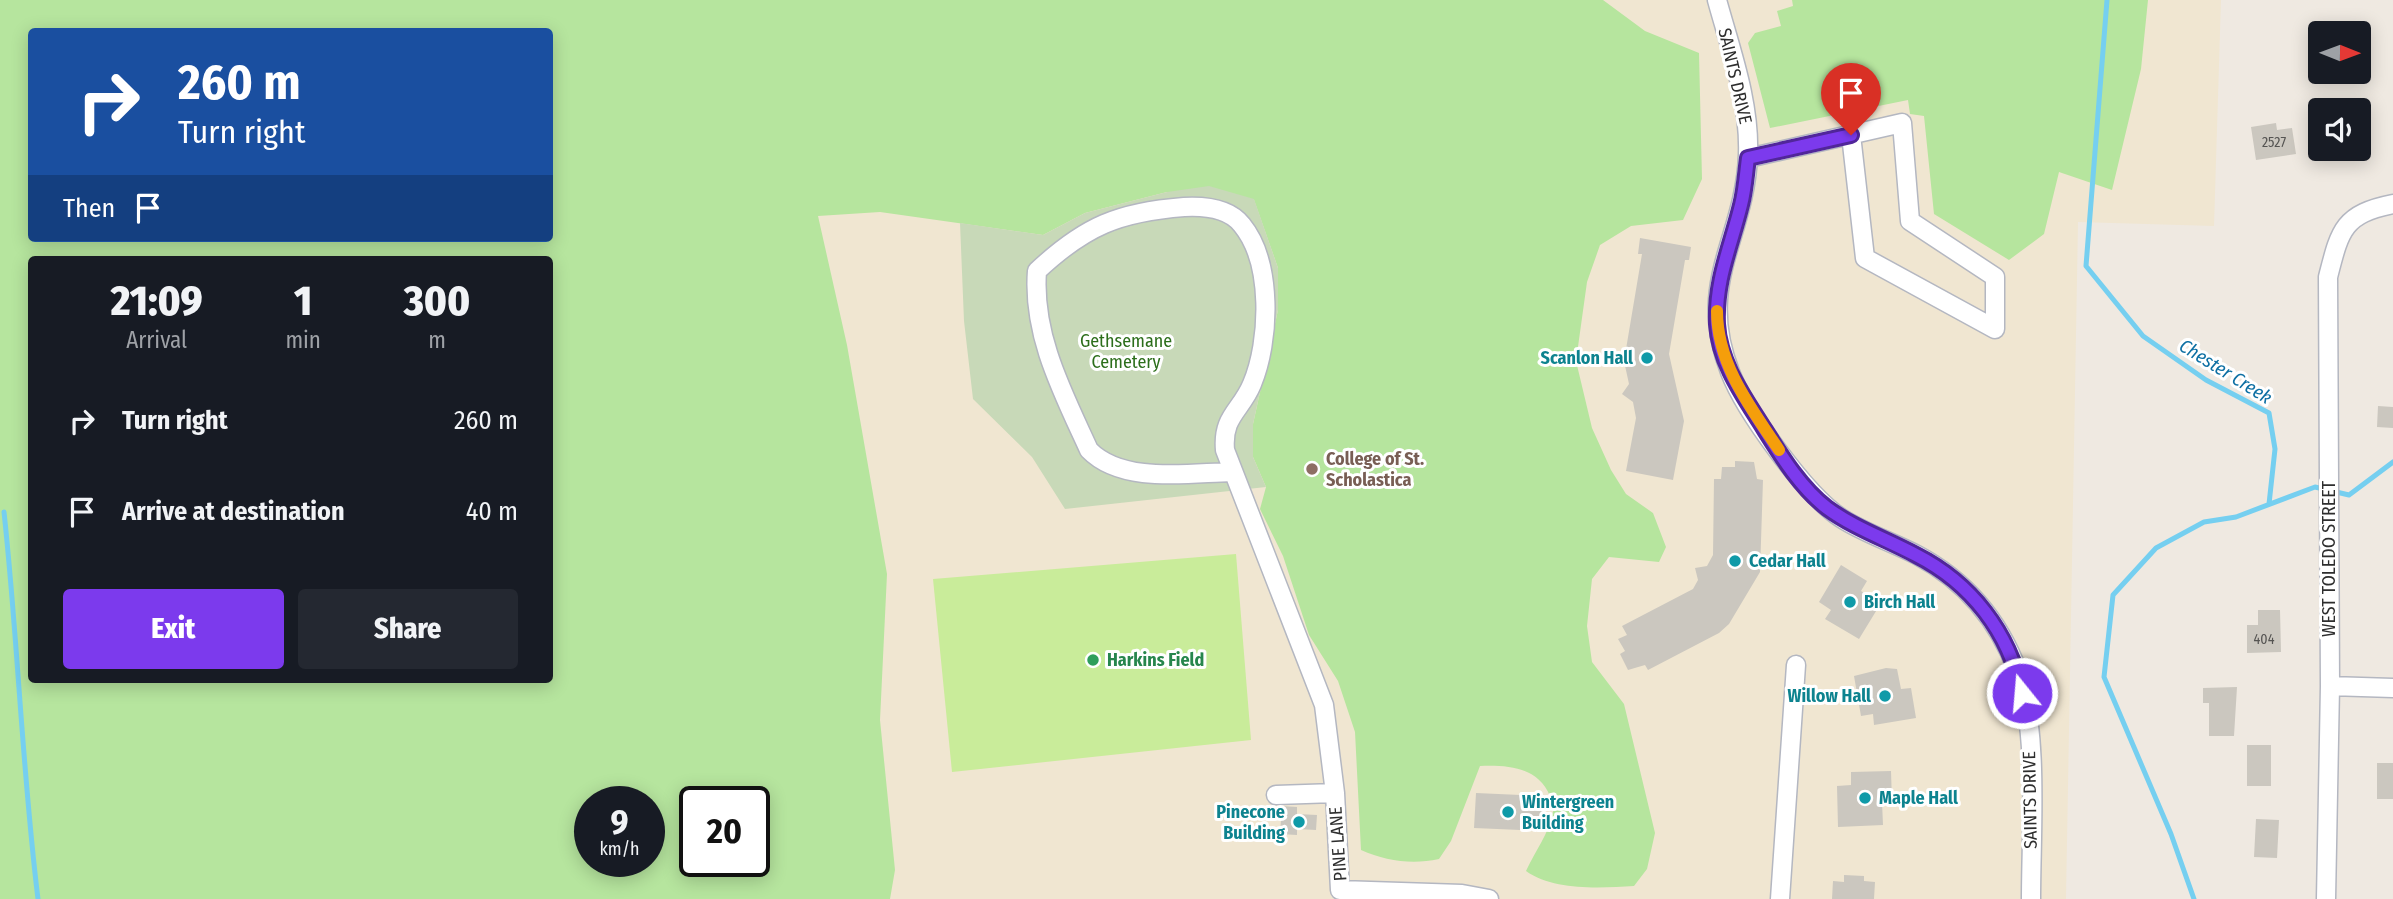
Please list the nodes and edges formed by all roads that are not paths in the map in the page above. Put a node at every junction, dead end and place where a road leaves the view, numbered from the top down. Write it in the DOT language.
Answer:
graph roads {
  1 [pos="1717,0"];
  2 [pos="1851,135"];
  3 [pos="1748,158"];
  4 [pos="2393,204"];
  5 [pos="1231,472"];
  6 [pos="1796,665"];
  7 [pos="2330,687"];
  8 [pos="2393,688"];
  9 [pos="1335,793"];
  10 [pos="1276,795"];
  11 [pos="1489,899"];
  12 [pos="1780,899"];
  13 [pos="2031,899"];
  14 [pos="2326,899"];
  1 -- 3 [label="street, SAINTS DRIVE"];
  2 -- 2 [label="street"];
  2 -- 3 [label="street"];
  3 -- 13 [label="street, SAINTS DRIVE"];
  4 -- 7 [label="street, WEST TOLEDO STREET"];
  5 -- 5 [label="street"];
  5 -- 9 [label="street"];
  6 -- 12 [label="street"];
  7 -- 8 [label="street"];
  7 -- 14 [label="street, WEST TOLEDO STREET"];
  9 -- 10 [label="street, PINE LANE"];
  9 -- 11 [label="street, PINE LANE"];
}
